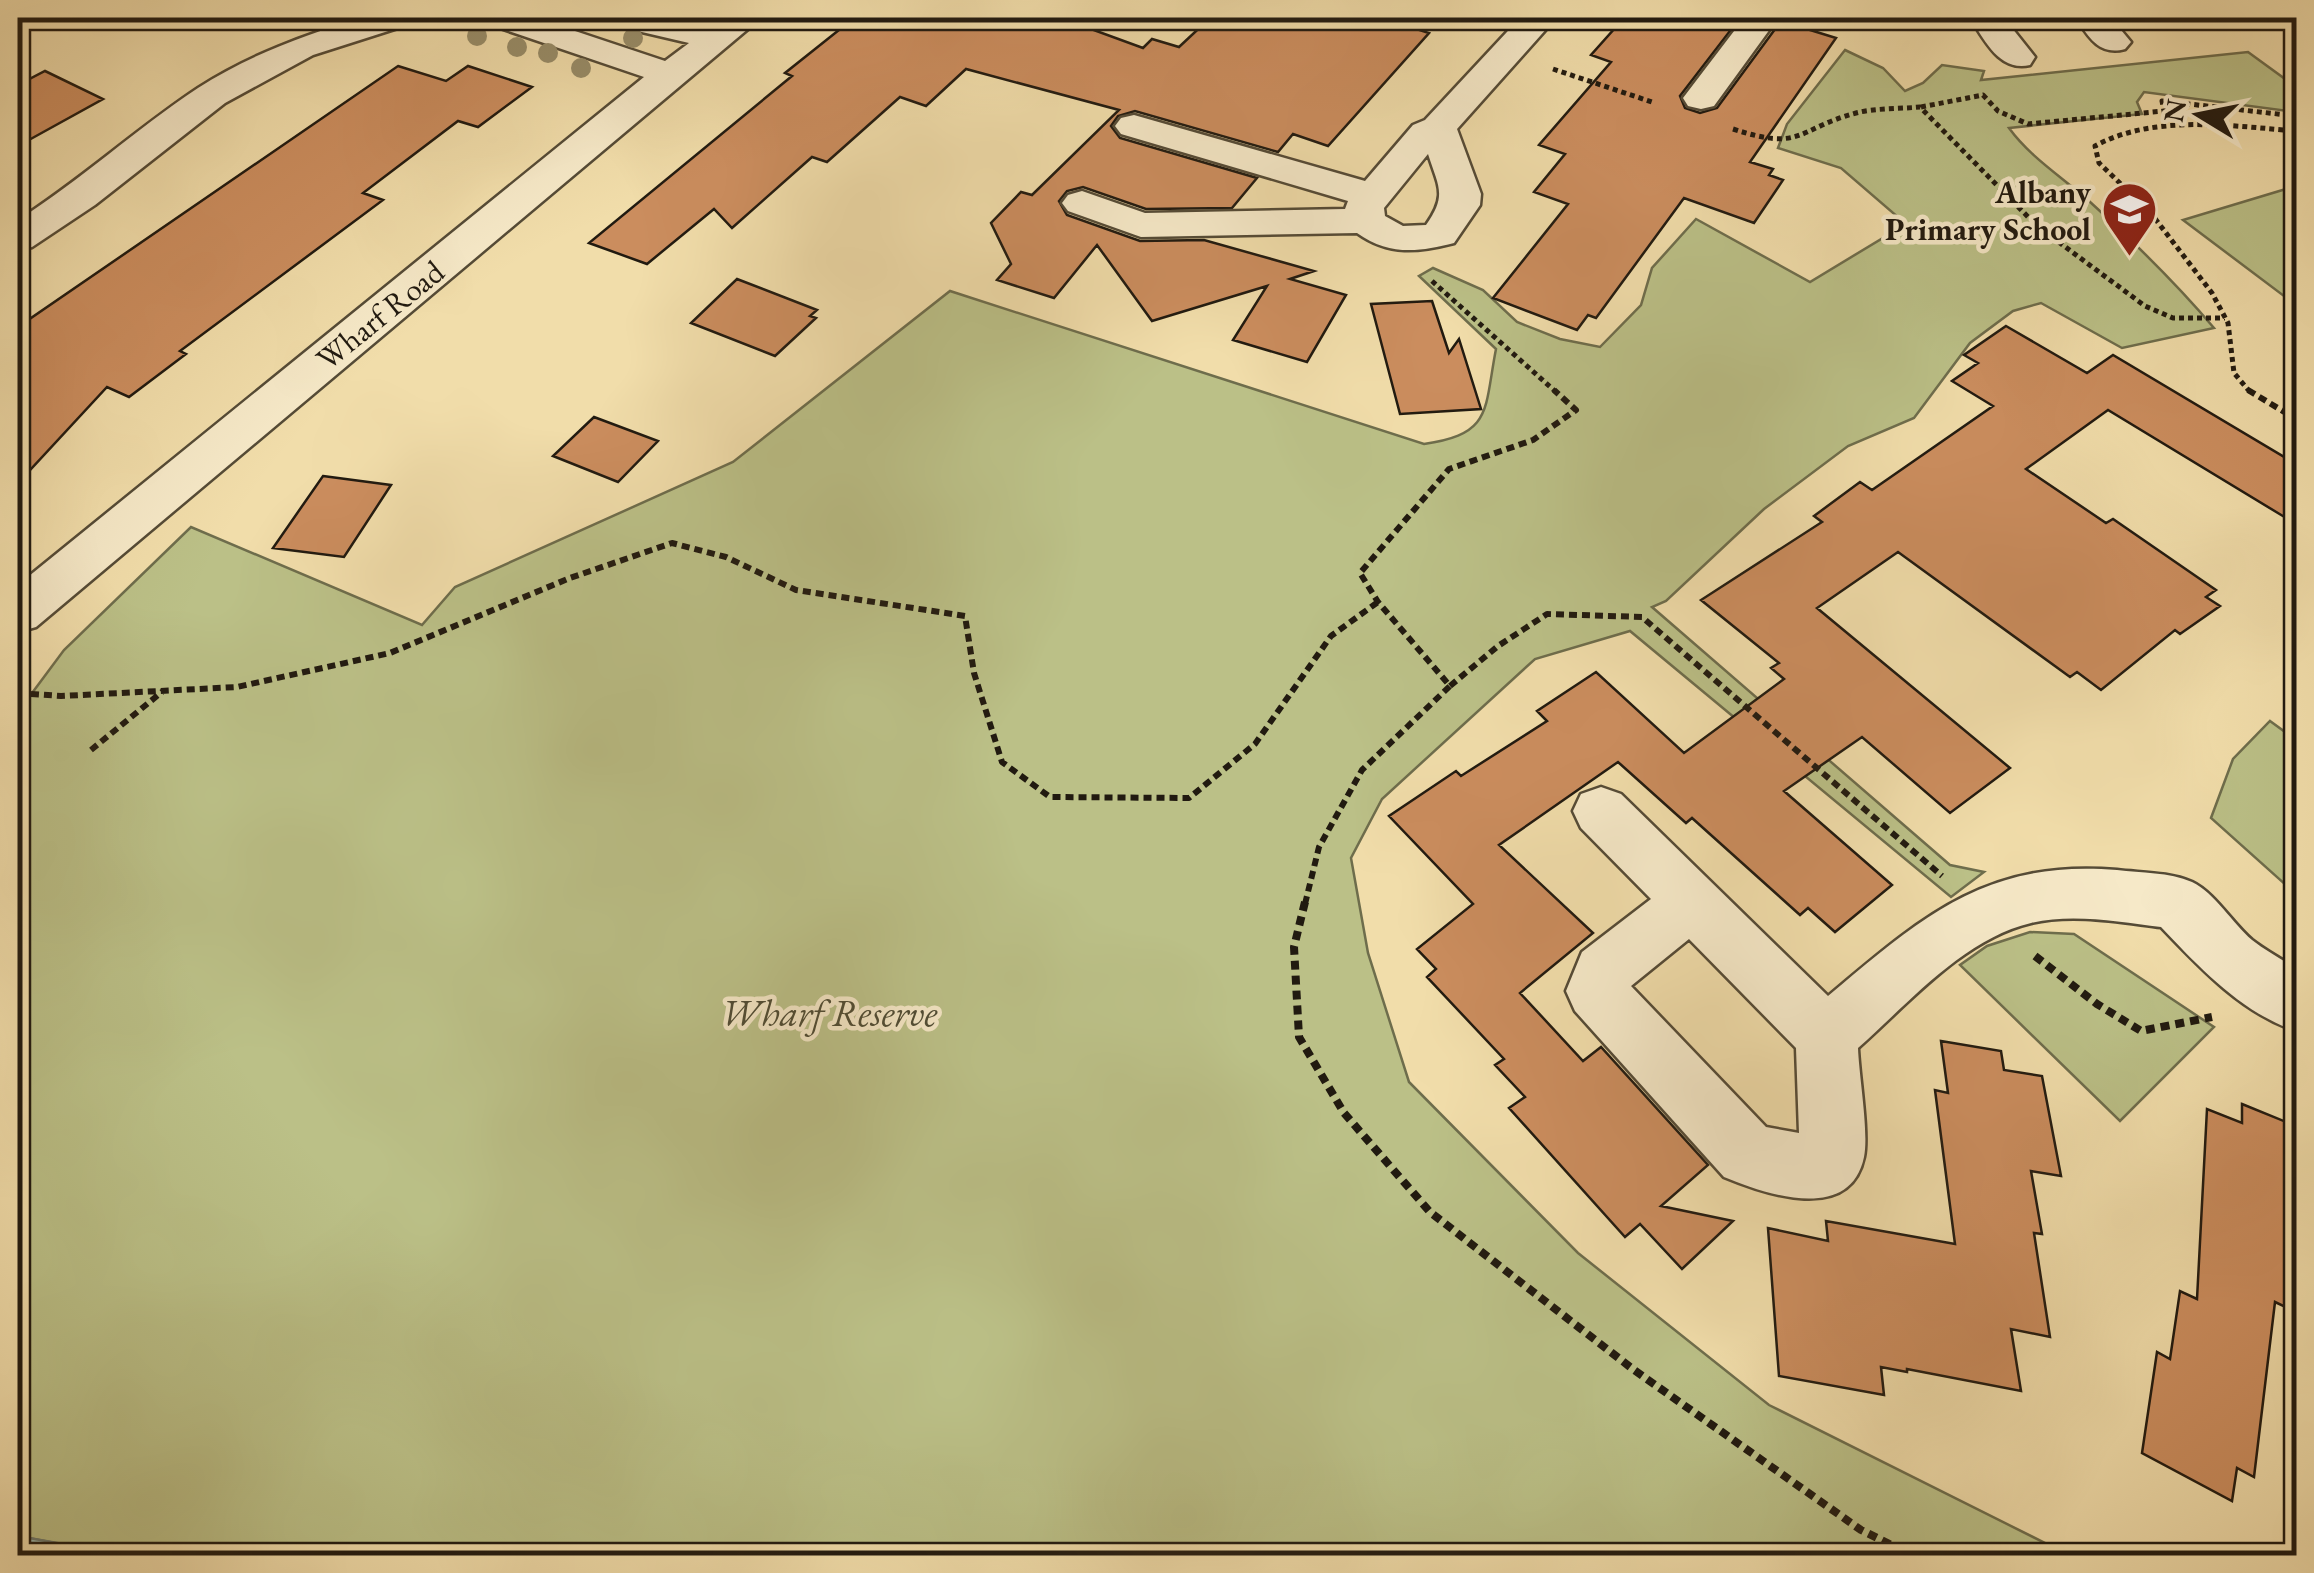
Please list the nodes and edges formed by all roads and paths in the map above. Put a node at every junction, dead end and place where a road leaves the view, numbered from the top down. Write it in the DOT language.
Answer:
graph roads {
  1 [pos="395,18"];
  2 [pos="503,18"];
  3 [pos="624,18"];
  4 [pos="1539,18"];
  5 [pos="1761,18"];
  6 [pos="1987,18"];
  7 [pos="344,27"];
  8 [pos="730,28"];
  9 [pos="2017,56"];
  10 [pos="670,74"];
  11 [pos="1700,98"];
  12 [pos="1920,107"];
  13 [pos="2296,116"];
  14 [pos="1134,126"];
  15 [pos="1438,128"];
  16 [pos="2296,132"];
  17 [pos="161,133"];
  18 [pos="1799,138"];
  19 [pos="18,197"];
  20 [pos="1082,203"];
  21 [pos="1370,209"];
  22 [pos="18,238"];
  23 [pos="1414,241"];
  24 [pos="2225,318"];
  25 [pos="2296,419"];
  26 [pos="1378,602"];
  27 [pos="908,606"];
  28 [pos="18,613"];
  29 [pos="1450,686"];
  30 [pos="163,691"];
  31 [pos="18,692"];
  32 [pos="91,750"];
  33 [pos="1600,811"];
  34 [pos="1692,902"];
  35 [pos="1984,912"];
  36 [pos="2296,1003"];
  37 [pos="2223,1014"];
  38 [pos="1826,1036"];
  39 [pos="1914,1556"];
  1 -- 7 [label="street"];
  2 -- 10 [label="street"];
  3 -- 8 [label="street"];
  4 -- 15 [label="street"];
  5 -- 11 [label="street"];
  6 -- 9 [label="street"];
  7 -- 17 [label="street"];
  8 -- 10 [label="street, Wharf Road"];
  10 -- 28 [label="street, Wharf Road"];
  12 -- 13 [label="path"];
  12 -- 18 [label="path"];
  12 -- 24 [label="path"];
  14 -- 21 [label="street"];
  15 -- 21 [label="street"];
  15 -- 23 [label="street"];
  16 -- 24 [label="path"];
  17 -- 19 [label="street"];
  17 -- 22 [label="street"];
  20 -- 21 [label="street"];
  21 -- 23 [label="street"];
  23 -- 26 [label="path"];
  24 -- 25 [label="path"];
  26 -- 27 [label="path"];
  26 -- 29 [label="path"];
  27 -- 30 [label="path"];
  29 -- 35 [label="path"];
  29 -- 39 [label="path"];
  30 -- 31 [label="path"];
  30 -- 32 [label="path"];
  33 -- 34 [label="street"];
  34 -- 38 [label="street"];
  34 -- 38 [label="street"];
  35 -- 36 [label="street"];
  35 -- 37 [label="path"];
  35 -- 38 [label="street"];
}
